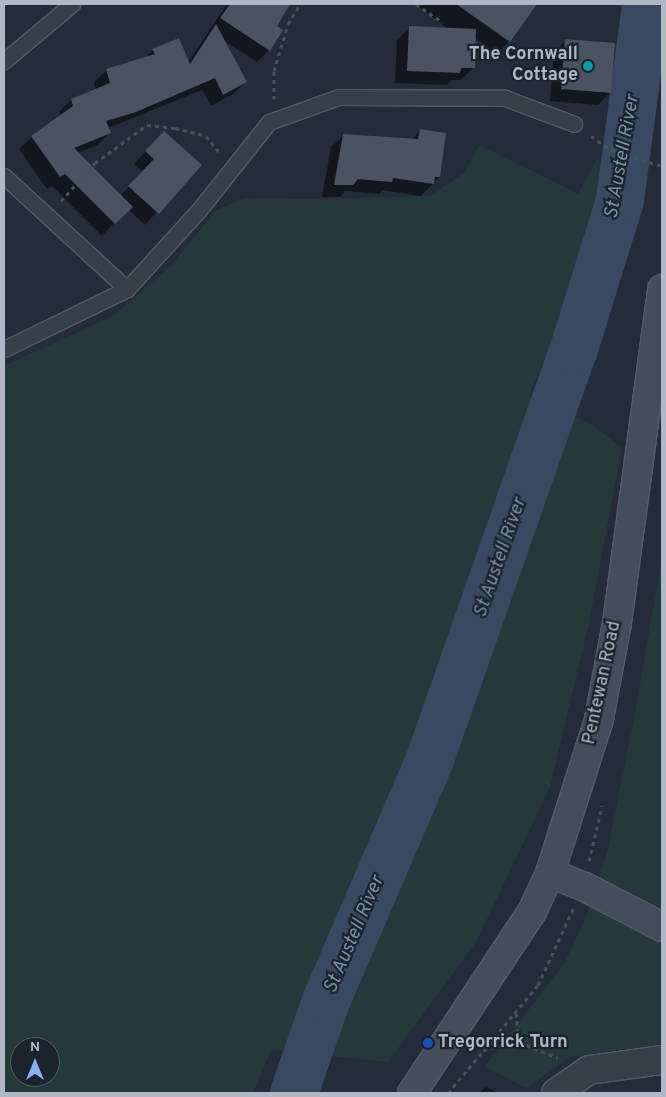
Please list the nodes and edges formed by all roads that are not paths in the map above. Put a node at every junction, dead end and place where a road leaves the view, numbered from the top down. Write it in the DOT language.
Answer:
graph roads {
  1 [pos="72,4"];
  2 [pos="4,61"];
  3 [pos="574,124"];
  4 [pos="4,176"];
  5 [pos="127,289"];
  6 [pos="662,289"];
  7 [pos="4,349"];
  8 [pos="550,873"];
  9 [pos="662,927"];
  10 [pos="662,1060"];
  11 [pos="412,1093"];
  12 [pos="556,1093"];
  1 -- 2 [label="lane"];
  3 -- 5 [label="lane"];
  4 -- 5 [label="lane"];
  5 -- 7 [label="lane"];
  6 -- 8 [label="main road, Pentewan Road"];
  8 -- 9 [label="main road"];
  8 -- 11 [label="main road, Pentewan Road"];
  10 -- 12 [label="street"];
}
